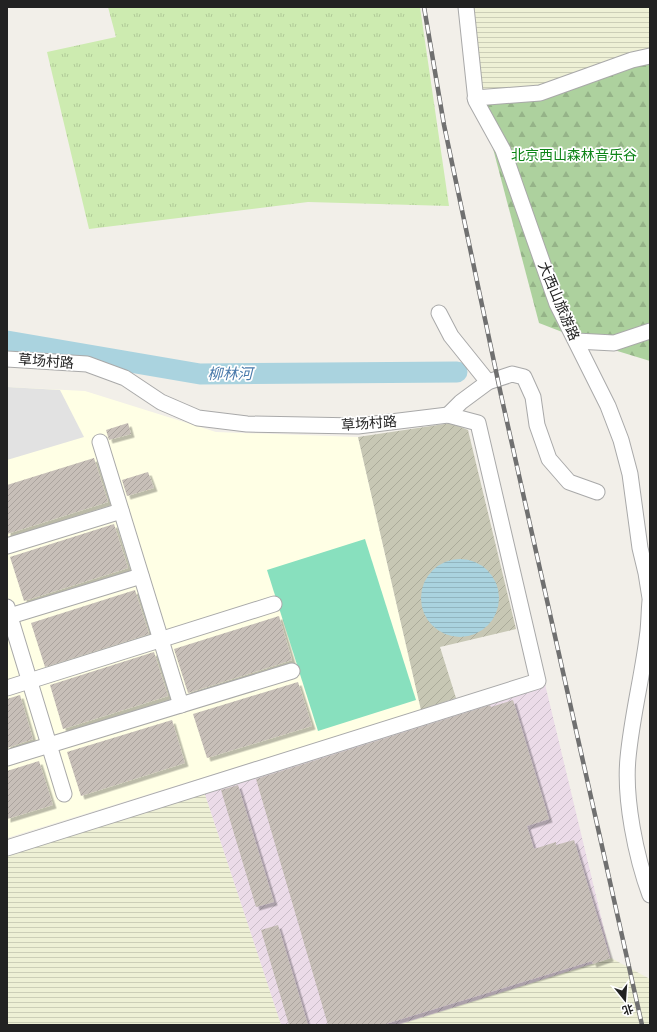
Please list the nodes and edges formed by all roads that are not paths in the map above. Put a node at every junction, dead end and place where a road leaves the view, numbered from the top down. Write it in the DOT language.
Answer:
graph roads {
  1 [pos="466,7"];
  2 [pos="650,56"];
  3 [pos="476,98"];
  4 [pos="439,313"];
  5 [pos="650,331"];
  6 [pos="576,341"];
  7 [pos="7,358"];
  8 [pos="488,382"];
  9 [pos="448,415"];
  10 [pos="100,442"];
  11 [pos="597,492"];
  12 [pos="121,511"];
  13 [pos="7,546"];
  14 [pos="141,576"];
  15 [pos="650,598"];
  16 [pos="650,601"];
  17 [pos="274,604"];
  18 [pos="8,612"];
  19 [pos="161,640"];
  20 [pos="292,671"];
  21 [pos="30,681"];
  22 [pos="7,688"];
  23 [pos="181,705"];
  24 [pos="49,745"];
  25 [pos="7,758"];
  26 [pos="64,794"];
  27 [pos="7,848"];
  28 [pos="650,895"];
  1 -- 3 [label="street, 大西山旅游路"];
  2 -- 3 [label="street"];
  3 -- 6 [label="street, 大西山旅游路"];
  4 -- 8 [label="street"];
  5 -- 6 [label="street"];
  6 -- 15 [label="street, 大西山旅游路"];
  7 -- 9 [label="street, 草场村路"];
  8 -- 9 [label="street"];
  8 -- 11 [label="street"];
  9 -- 27 [label="street, 草场村路"];
  10 -- 12 [label="street"];
  12 -- 13 [label="street"];
  12 -- 14 [label="street"];
  14 -- 18 [label="street"];
  14 -- 19 [label="street"];
  16 -- 28 [label="street"];
  17 -- 19 [label="street"];
  18 -- 21 [label="street"];
  19 -- 21 [label="street"];
  19 -- 23 [label="street"];
  20 -- 23 [label="street"];
  21 -- 22 [label="street"];
  21 -- 24 [label="street"];
  23 -- 24 [label="street"];
  24 -- 25 [label="street"];
  24 -- 26 [label="street"];
}
